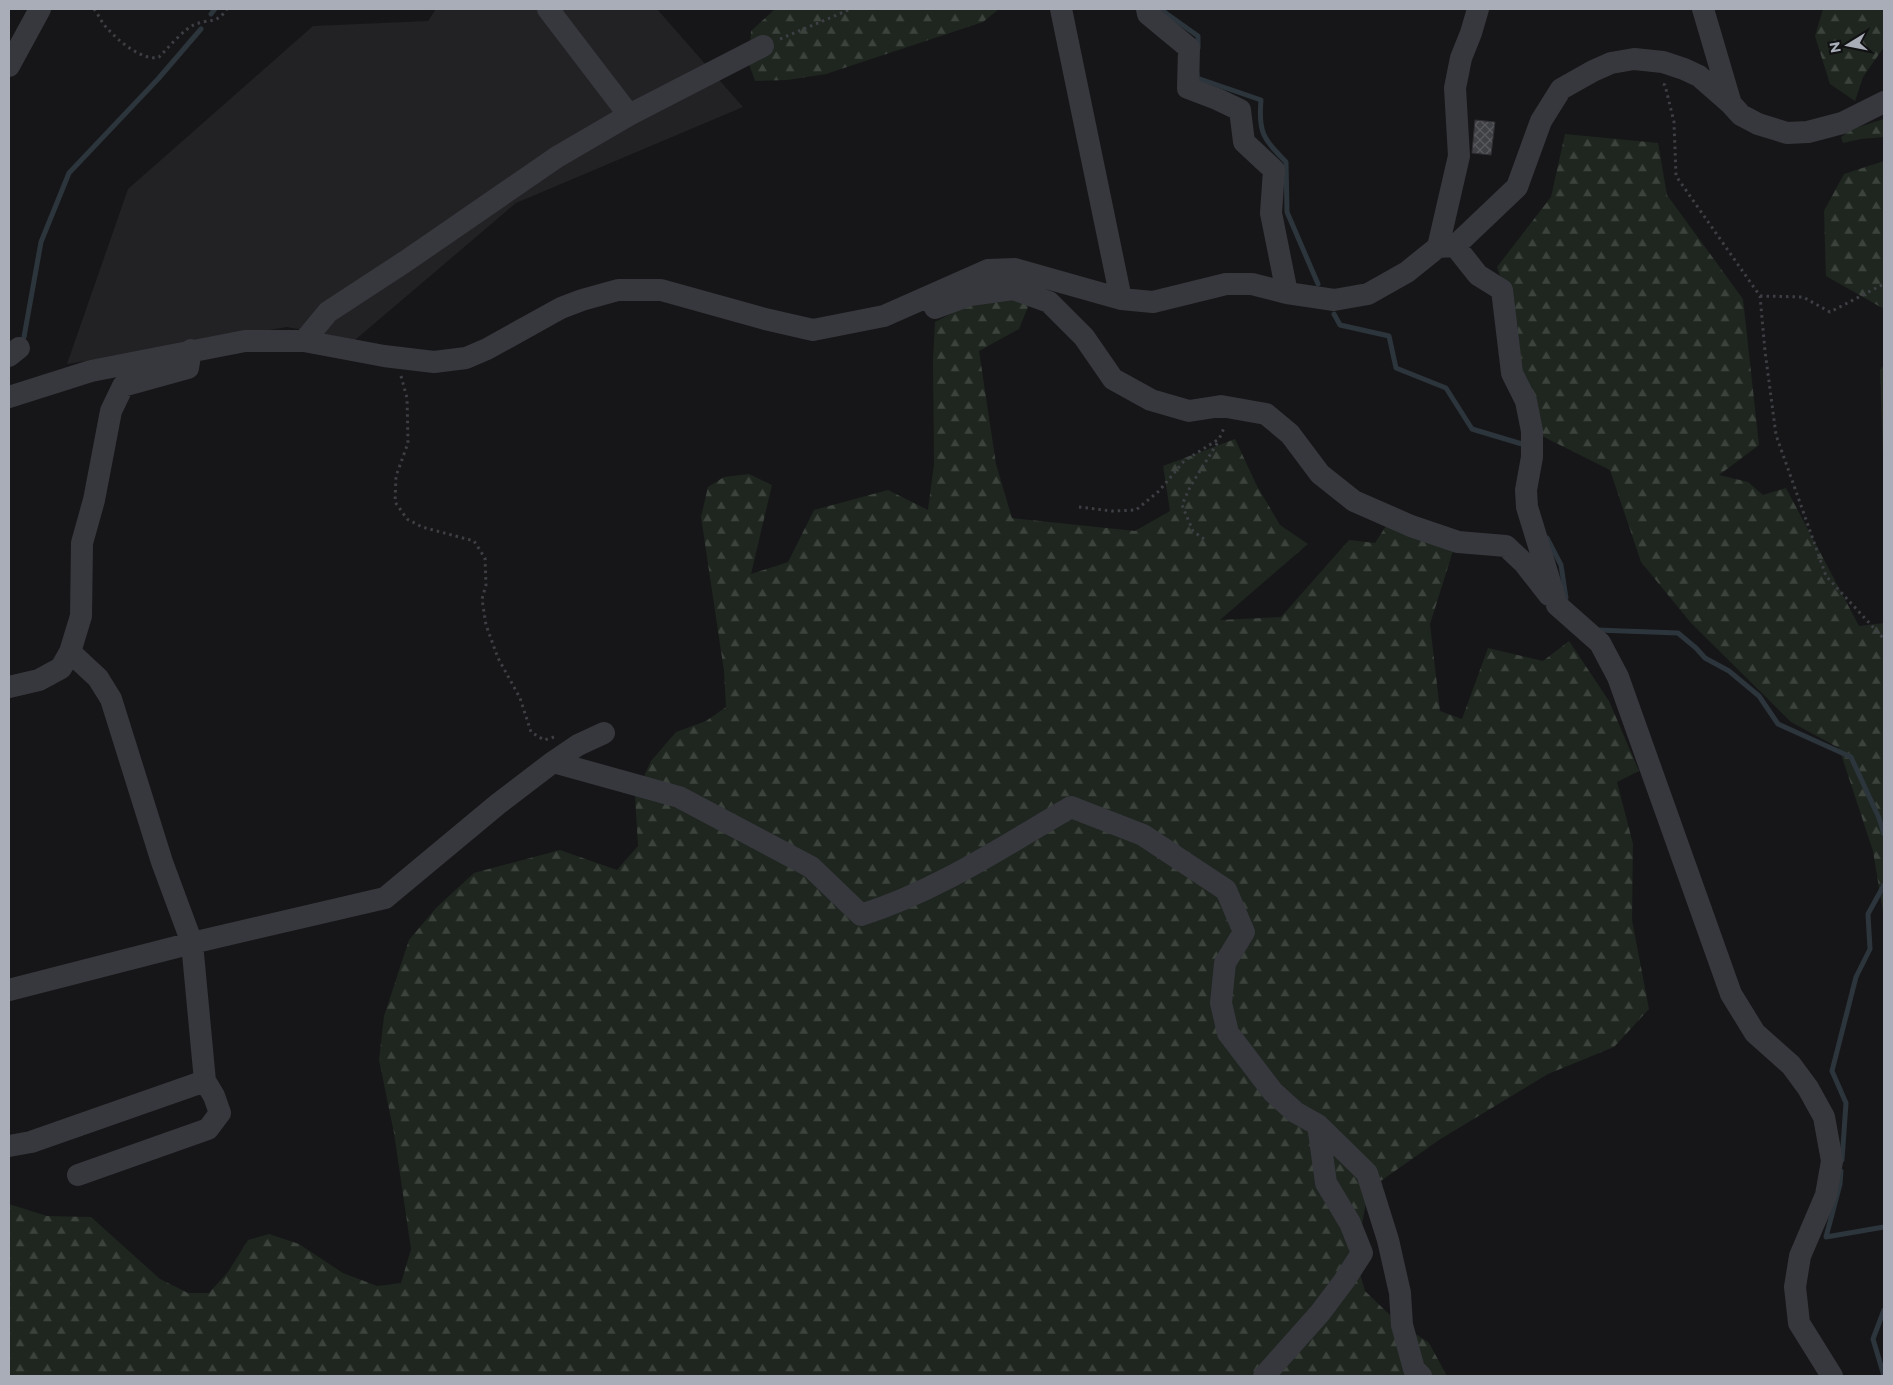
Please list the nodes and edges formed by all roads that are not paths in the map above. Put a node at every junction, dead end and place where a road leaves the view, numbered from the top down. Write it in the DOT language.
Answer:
graph roads {
  1 [pos="40,9"];
  2 [pos="548,9"];
  3 [pos="1061,9"];
  4 [pos="1147,9"];
  5 [pos="1478,9"];
  6 [pos="1703,9"];
  7 [pos="764,46"];
  8 [pos="9,66"];
  9 [pos="1884,102"];
  10 [pos="1731,104"];
  11 [pos="629,115"];
  12 [pos="1447,246"];
  13 [pos="1288,293"];
  14 [pos="1121,299"];
  15 [pos="908,305"];
  16 [pos="304,341"];
  17 [pos="191,350"];
  18 [pos="9,397"];
  19 [pos="1558,605"];
  20 [pos="70,652"];
  21 [pos="9,687"];
  22 [pos="604,733"];
  23 [pos="553,762"];
  24 [pos="192,943"];
  25 [pos="9,990"];
  26 [pos="205,1081"];
  27 [pos="1318,1125"];
  28 [pos="9,1146"];
  29 [pos="78,1175"];
  30 [pos="1264,1376"];
  31 [pos="1421,1376"];
  32 [pos="1832,1376"];
  1 -- 8 [label="street"];
  2 -- 11 [label="street"];
  3 -- 14 [label="street"];
  4 -- 13 [label="street"];
  5 -- 12 [label="street"];
  6 -- 10 [label="street"];
  7 -- 11 [label="street"];
  9 -- 10 [label="street"];
  10 -- 12 [label="street"];
  11 -- 16 [label="street"];
  12 -- 13 [label="street"];
  12 -- 19 [label="street"];
  13 -- 14 [label="street"];
  14 -- 15 [label="street"];
  15 -- 16 [label="street"];
  15 -- 19 [label="street"];
  16 -- 17 [label="street"];
  17 -- 18 [label="street"];
  17 -- 20 [label="street"];
  19 -- 32 [label="street"];
  20 -- 21 [label="street"];
  20 -- 24 [label="street"];
  22 -- 23 [label="street"];
  23 -- 24 [label="street"];
  23 -- 27 [label="street"];
  24 -- 25 [label="street"];
  24 -- 26 [label="street"];
  26 -- 28 [label="street"];
  26 -- 29 [label="street"];
  27 -- 30 [label="street"];
  27 -- 31 [label="street"];
}
